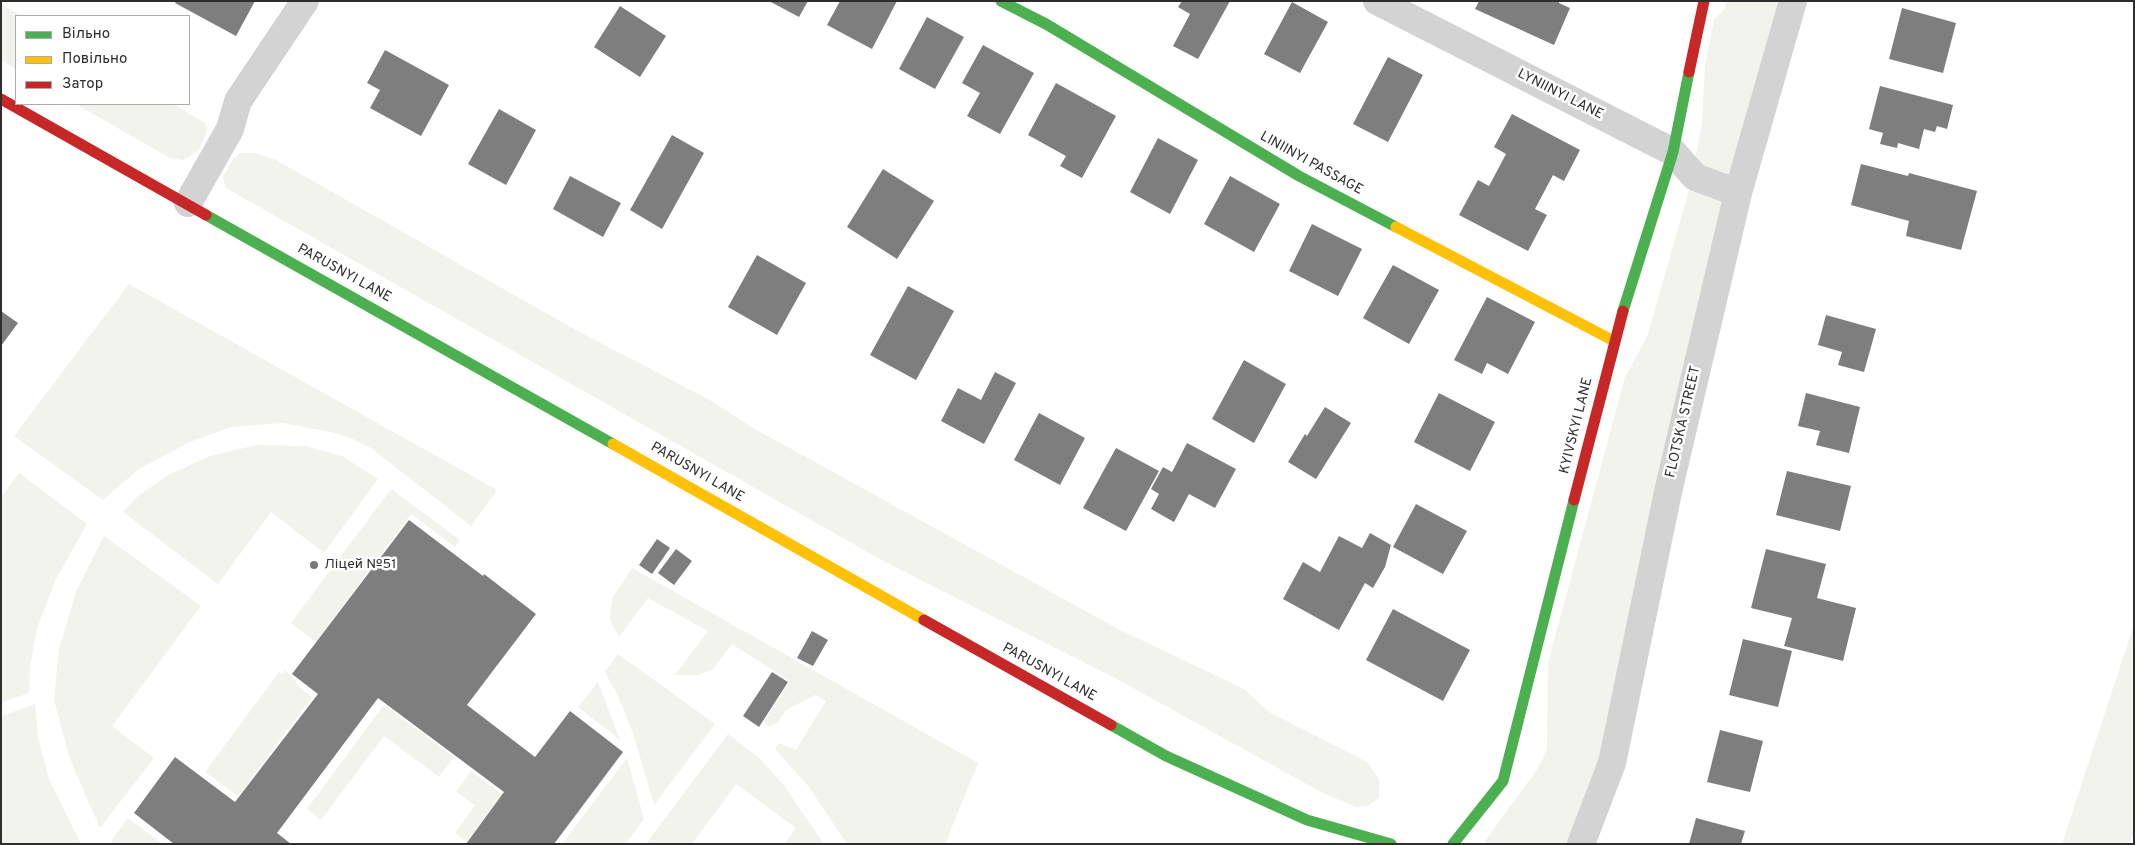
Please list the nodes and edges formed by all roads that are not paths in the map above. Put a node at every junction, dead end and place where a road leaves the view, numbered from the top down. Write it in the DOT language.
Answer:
graph roads {
  1 [pos="305,1"];
  2 [pos="1001,1"];
  3 [pos="1377,1"];
  4 [pos="1704,1"];
  5 [pos="1793,1"];
  6 [pos="1,99"];
  7 [pos="1673,152"];
  8 [pos="1738,193"];
  9 [pos="188,203"];
  10 [pos="1614,341"];
  11 [pos="1391,844"];
  12 [pos="1453,844"];
  13 [pos="1581,844"];
  1 -- 9 [label="street"];
  2 -- 10 [label="street, LINIINYI PASSAGE"];
  3 -- 7 [label="street, LYNIINYI LANE"];
  4 -- 7 [label="street, KYIVSKYI LANE"];
  5 -- 8 [label="street, FLOTSKA STREET"];
  6 -- 9 [label="street, PARUSNYI LANE"];
  7 -- 8 [label="street, LYNIINYI LANE"];
  7 -- 10 [label="street, KYIVSKYI LANE"];
  8 -- 13 [label="street, FLOTSKA STREET"];
  9 -- 11 [label="street, PARUSNYI LANE"];
  10 -- 12 [label="street, KYIVSKYI LANE"];
}
